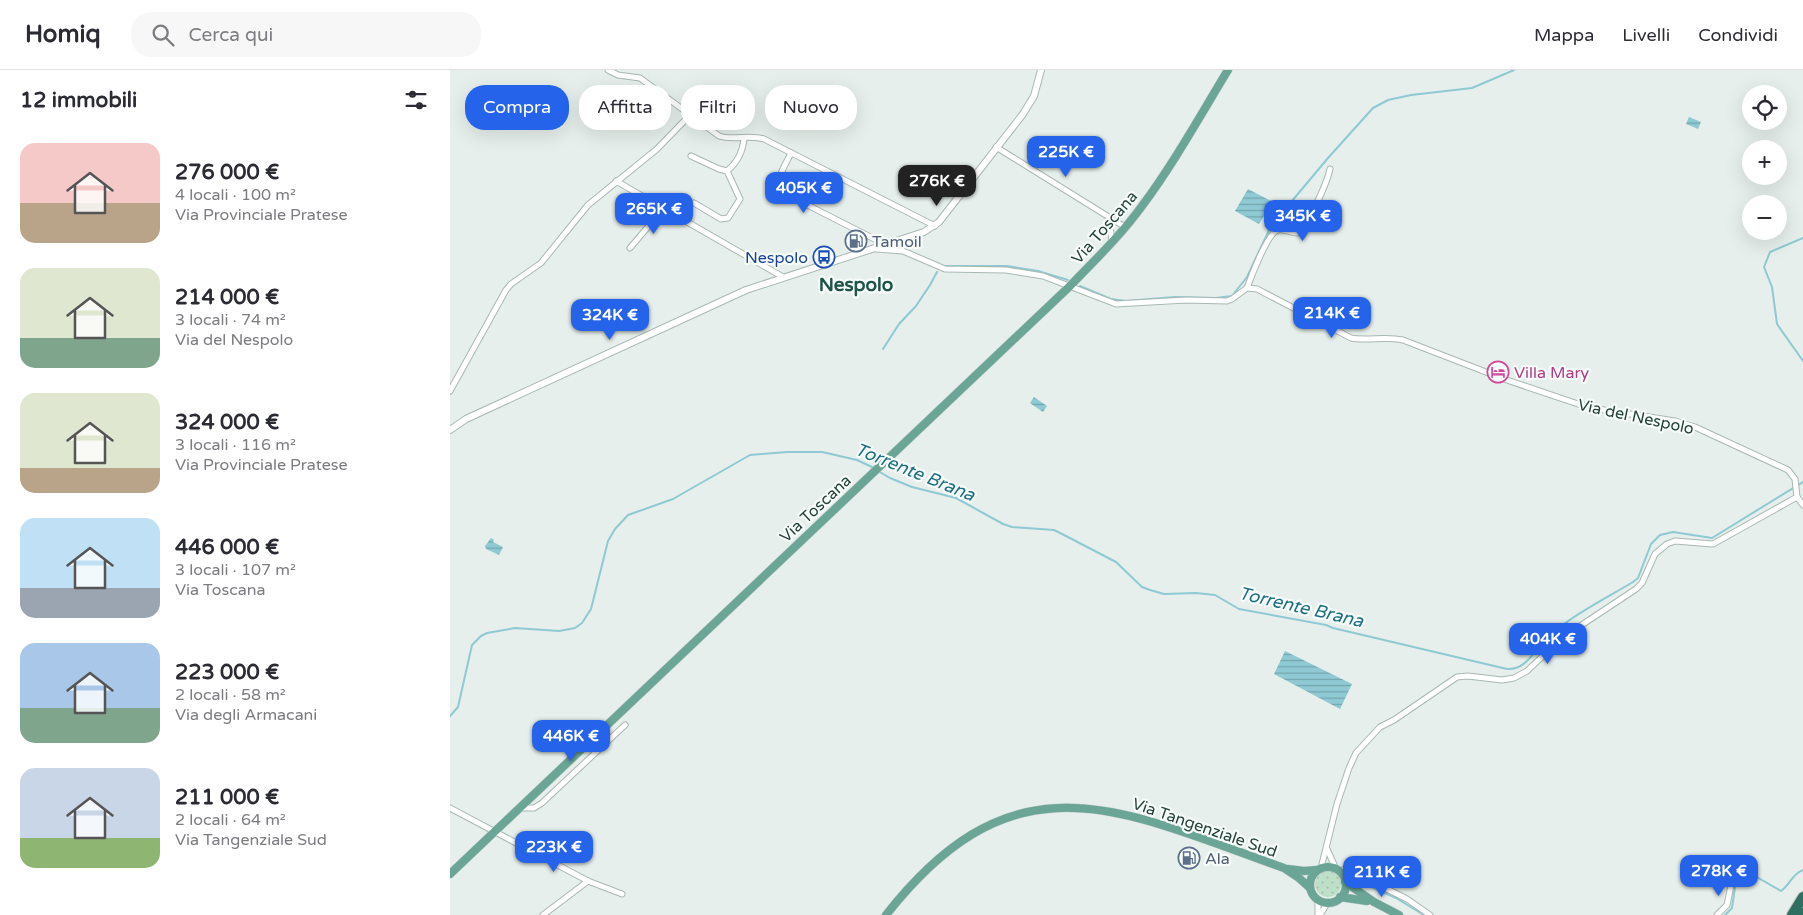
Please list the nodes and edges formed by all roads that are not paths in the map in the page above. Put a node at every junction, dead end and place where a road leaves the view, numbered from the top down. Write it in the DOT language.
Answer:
graph roads {
  1 [pos="608,70"];
  2 [pos="1041,70"];
  3 [pos="1228,70"];
  4 [pos="681,108"];
  5 [pos="681,124"];
  6 [pos="711,130"];
  7 [pos="744,138"];
  8 [pos="996,147"];
  9 [pos="791,153"];
  10 [pos="691,156"];
  11 [pos="1330,169"];
  12 [pos="727,170"];
  13 [pos="616,181"];
  14 [pos="694,204"];
  15 [pos="663,209"];
  16 [pos="1110,217"];
  17 [pos="935,226"];
  18 [pos="1125,227"];
  19 [pos="1112,242"];
  20 [pos="886,245"];
  21 [pos="630,248"];
  22 [pos="875,249"];
  23 [pos="783,277"];
  24 [pos="1070,286"];
  25 [pos="1246,288"];
  26 [pos="450,391"];
  27 [pos="450,430"];
  28 [pos="1797,494"];
  29 [pos="1803,505"];
  30 [pos="625,725"];
  31 [pos="450,808"];
  32 [pos="519,808"];
  33 [pos="495,831"];
  34 [pos="1327,849"];
  35 [pos="1284,868"];
  36 [pos="1319,869"];
  37 [pos="1338,871"];
  38 [pos="450,874"];
  39 [pos="588,881"];
  40 [pos="1345,882"];
  41 [pos="1731,885"];
  42 [pos="1310,888"];
  43 [pos="622,894"];
  44 [pos="1803,896"];
  45 [pos="1340,897"];
  46 [pos="1318,899"];
  47 [pos="1328,902"];
  48 [pos="1374,902"];
  49 [pos="543,915"];
  50 [pos="886,915"];
  51 [pos="1319,915"];
  52 [pos="1400,915"];
  53 [pos="1430,915"];
  54 [pos="1717,915"];
  55 [pos="1792,915"];
  1 -- 4 [label="street"];
  2 -- 8 [label="street"];
  3 -- 18 [label="main road, Via Toscana"];
  5 -- 13 [label="street"];
  6 -- 7 [label="street"];
  7 -- 9 [label="street"];
  7 -- 12 [label="street"];
  8 -- 16 [label="street"];
  8 -- 17 [label="street"];
  9 -- 17 [label="street"];
  9 -- 20 [label="street"];
  10 -- 12 [label="street"];
  11 -- 25 [label="street"];
  12 -- 14 [label="street"];
  13 -- 15 [label="street"];
  13 -- 26 [label="street"];
  15 -- 21 [label="street"];
  15 -- 23 [label="street"];
  16 -- 18 [label="street"];
  16 -- 19 [label="street"];
  17 -- 20 [label="street"];
  18 -- 19 [label="main road, Via Toscana"];
  19 -- 24 [label="main road, Via Toscana"];
  20 -- 22 [label="street"];
  22 -- 23 [label="street"];
  22 -- 24 [label="street"];
  23 -- 27 [label="street"];
  24 -- 25 [label="street"];
  24 -- 32 [label="main road, Via Toscana"];
  25 -- 28 [label="street, Via del Nespolo"];
  28 -- 29 [label="street"];
  28 -- 34 [label="street"];
  30 -- 32 [label="street"];
  31 -- 33 [label="street"];
  32 -- 33 [label="main road, Via Toscana"];
  33 -- 38 [label="main road, Via Toscana"];
  33 -- 39 [label="street"];
  34 -- 36 [label="street"];
  34 -- 37 [label="street"];
  35 -- 36 [label="main road, Via Tangenziale Sud"];
  35 -- 42 [label="main road, Via Tangenziale Sud"];
  35 -- 50 [label="main road, Via Tangenziale Sud"];
  36 -- 37 [label="main road, Via Tangenziale Sud"];
  36 -- 42 [label="main road"];
  37 -- 40 [label="main road"];
  37 -- 53 [label="street"];
  39 -- 43 [label="street"];
  39 -- 49 [label="street"];
  40 -- 45 [label="main road"];
  40 -- 48 [label="main road"];
  41 -- 54 [label="street"];
  42 -- 46 [label="main road, Via Tangenziale Sud"];
  44 -- 55 [label="highway"];
  45 -- 47 [label="main road"];
  45 -- 48 [label="main road"];
  46 -- 47 [label="main road"];
  46 -- 51 [label="street"];
  47 -- 51 [label="street"];
  48 -- 52 [label="main road"];
}
